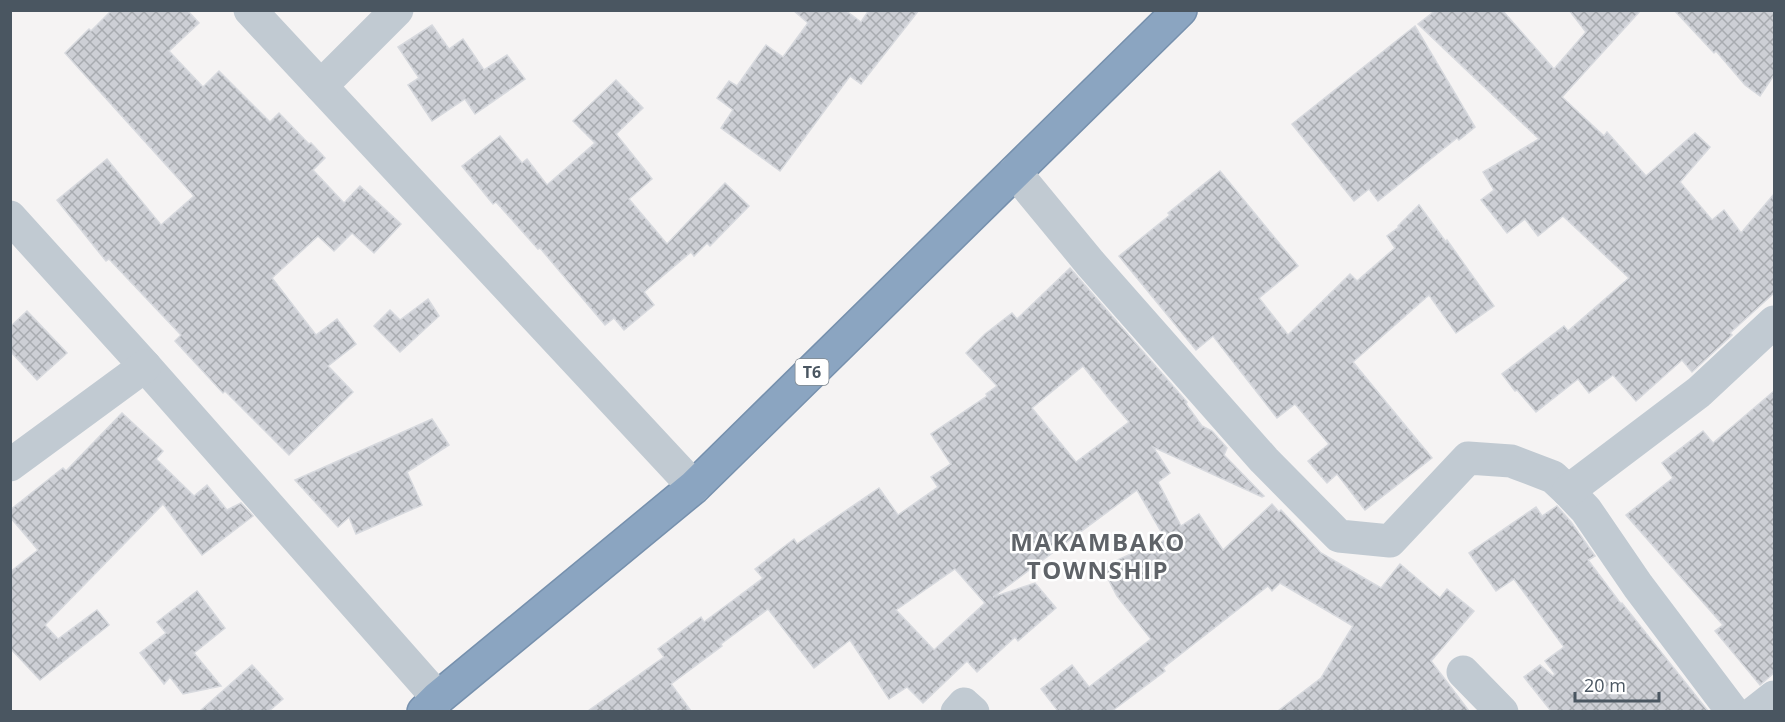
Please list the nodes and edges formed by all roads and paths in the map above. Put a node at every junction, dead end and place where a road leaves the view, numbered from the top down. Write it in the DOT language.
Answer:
graph roads {
  1 [pos="250,10"];
  2 [pos="397,10"];
  3 [pos="1180,10"];
  4 [pos="321,86"];
  5 [pos="1015,172"];
  6 [pos="10,217"];
  7 [pos="1774,322"];
  8 [pos="146,366"];
  9 [pos="16,450"];
  10 [pos="694,487"];
  11 [pos="1568,491"];
  12 [pos="1463,672"];
  13 [pos="1774,697"];
  14 [pos="431,705"];
  15 [pos="957,711"];
  16 [pos="973,711"];
  17 [pos="1502,711"];
  18 [pos="1733,711"];
  19 [pos="1755,711"];
  1 -- 4 [label="street"];
  2 -- 4 [label="street"];
  3 -- 5 [label="highway, T6"];
  4 -- 10 [label="street"];
  5 -- 10 [label="highway, T6"];
  5 -- 11 [label="street"];
  6 -- 8 [label="street"];
  7 -- 11 [label="street"];
  8 -- 9 [label="street"];
  8 -- 14 [label="street"];
  10 -- 14 [label="highway, T6"];
  11 -- 18 [label="street"];
  12 -- 17 [label="street"];
  13 -- 19 [label="street"];
  15 -- 16 [label="street"];
}
